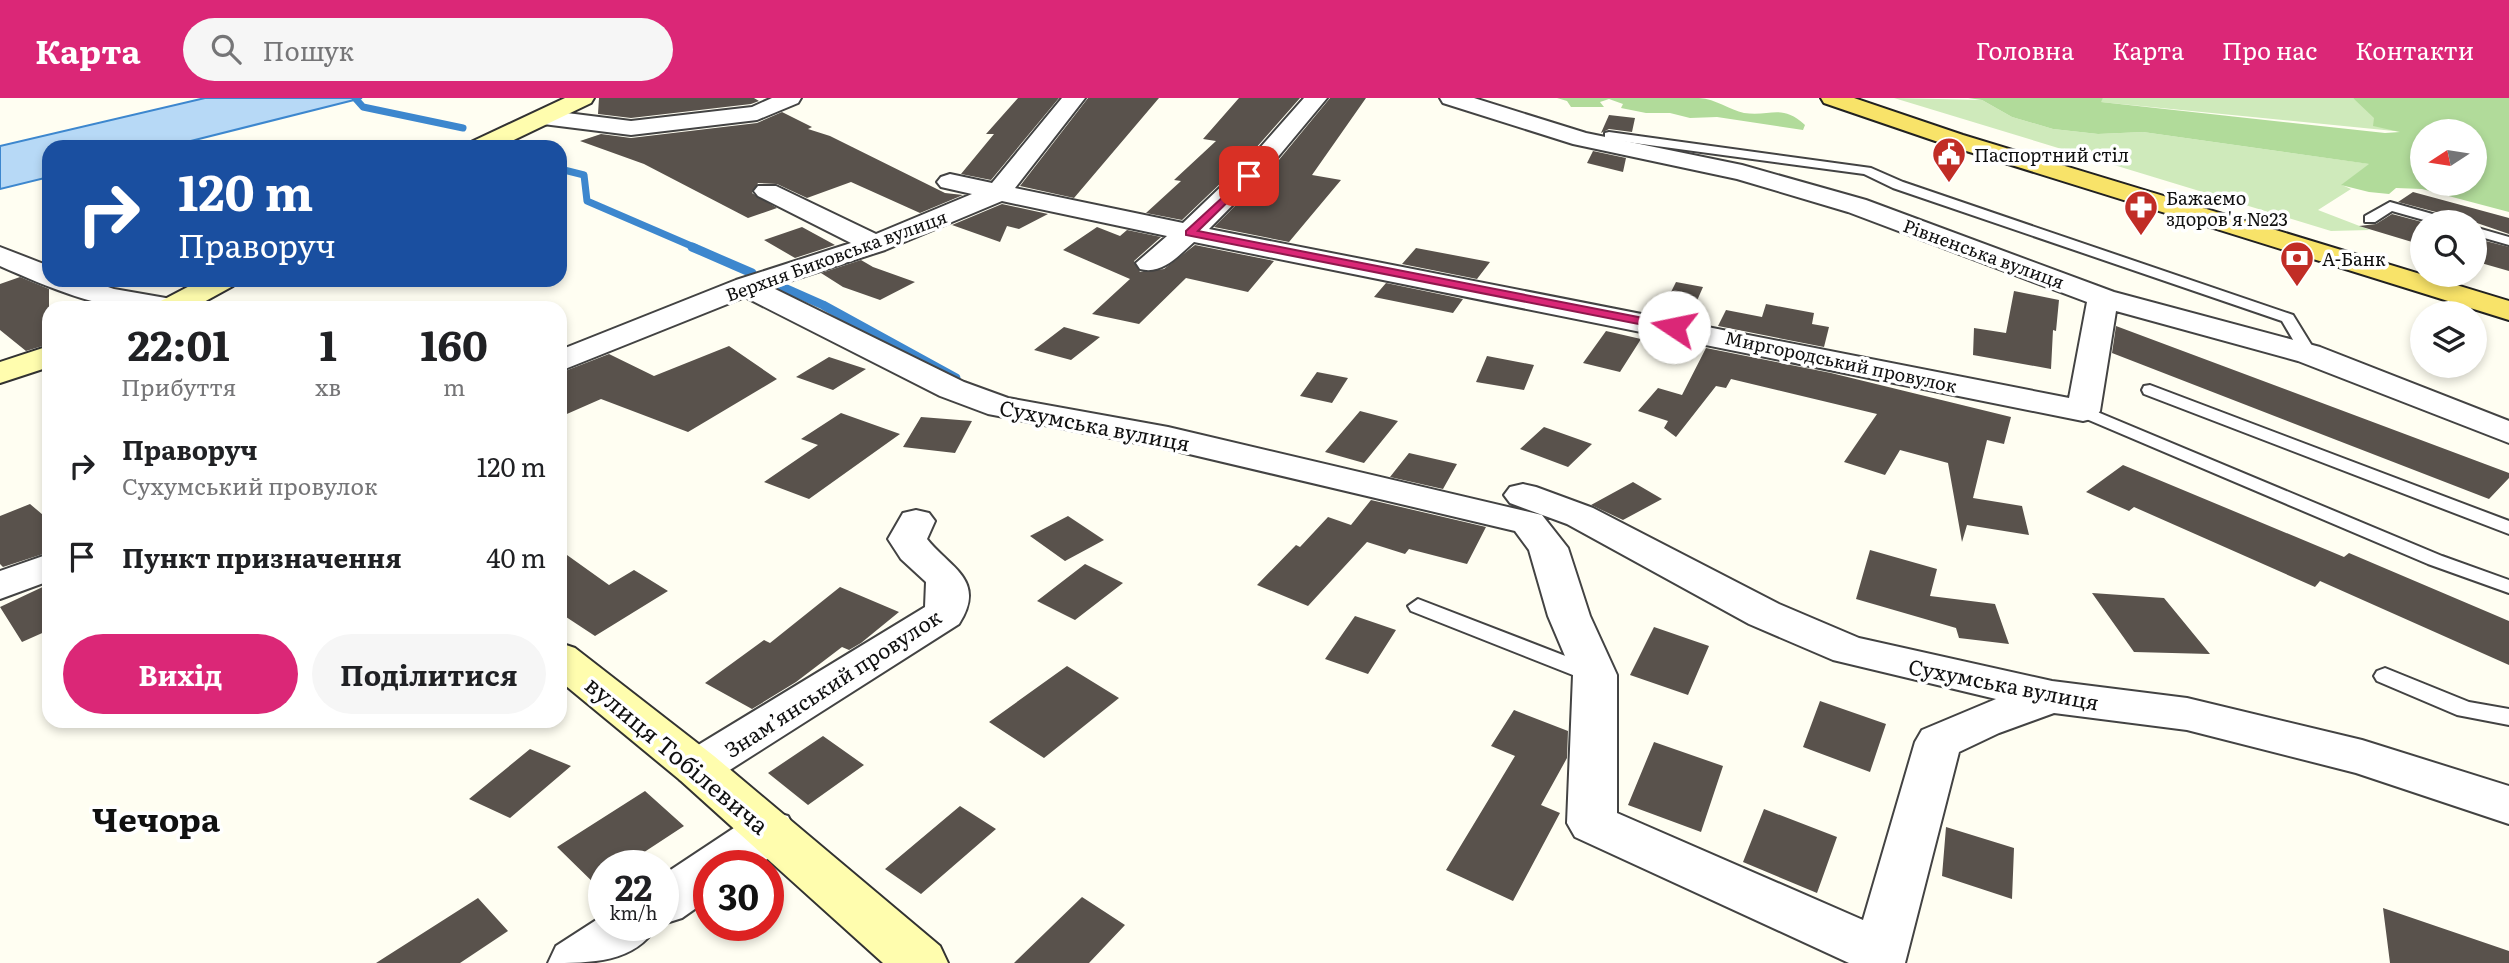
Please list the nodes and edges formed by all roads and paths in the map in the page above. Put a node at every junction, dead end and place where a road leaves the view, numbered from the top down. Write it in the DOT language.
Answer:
graph roads {
  1 [pos="583,98"];
  2 [pos="790,98"];
  3 [pos="1074,98"];
  4 [pos="1317,98"];
  5 [pos="1451,98"];
  6 [pos="1832,98"];
  7 [pos="542,117"];
  8 [pos="1609,136"];
  9 [pos="494,140"];
  10 [pos="950,182"];
  11 [pos="767,191"];
  12 [pos="998,193"];
  13 [pos="2410,212"];
  14 [pos="2370,219"];
  15 [pos="1190,233"];
  16 [pos="2487,235"];
  17 [pos="2509,241"];
  18 [pos="875,244"];
  19 [pos="0,255"];
  20 [pos="1150,263"];
  21 [pos="42,274"];
  22 [pos="746,286"];
  23 [pos="79,287"];
  24 [pos="210,287"];
  25 [pos="2103,298"];
  26 [pos="132,301"];
  27 [pos="184,301"];
  28 [pos="2509,311"];
  29 [pos="2309,354"];
  30 [pos="42,358"];
  31 [pos="567,358"];
  32 [pos="0,373"];
  33 [pos="2150,390"];
  34 [pos="2083,411"];
  35 [pos="2509,433"];
  36 [pos="1524,495"];
  37 [pos="916,521"];
  38 [pos="2509,528"];
  39 [pos="42,569"];
  40 [pos="0,586"];
  41 [pos="2509,587"];
  42 [pos="1418,606"];
  43 [pos="567,664"];
  44 [pos="1595,675"];
  45 [pos="2385,676"];
  46 [pos="2052,697"];
  47 [pos="2509,717"];
  48 [pos="697,768"];
  49 [pos="2509,805"];
  50 [pos="770,830"];
  51 [pos="741,850"];
  52 [pos="608,941"];
  53 [pos="1880,958"];
  54 [pos="575,963"];
  55 [pos="921,963"];
  1 -- 7 [label="street"];
  2 -- 7 [label="street"];
  3 -- 12 [label="street, Верхня Биковська вулиця"];
  4 -- 15 [label="street"];
  5 -- 25 [label="street, Рівненська вулиця"];
  6 -- 28 [label="main road"];
  7 -- 9 [label="street"];
  8 -- 29 [label="lane"];
  10 -- 12 [label="street, Миргородський провулок"];
  11 -- 18 [label="street"];
  12 -- 15 [label="street, Миргородський провулок"];
  12 -- 18 [label="street, Верхня Биковська вулиця"];
  13 -- 14 [label="lane"];
  15 -- 20 [label="street"];
  15 -- 34 [label="street, Миргородський провулок"];
  16 -- 17 [label="lane"];
  18 -- 22 [label="street, Верхня Биковська вулиця"];
  19 -- 21 [label="street"];
  22 -- 31 [label="street, Верхня Биковська вулиця"];
  22 -- 44 [label="street, Сухумська вулиця"];
  23 -- 26 [label="street"];
  24 -- 27 [label="street"];
  25 -- 29 [label="street, Рівненська вулиця"];
  25 -- 34 [label="street"];
  29 -- 35 [label="street, Рівненська вулиця"];
  30 -- 32 [label="street"];
  33 -- 38 [label="lane"];
  34 -- 41 [label="lane"];
  36 -- 46 [label="street, Сухумська вулиця"];
  37 -- 48 [label="street, Знамʼянський провулок"];
  39 -- 40 [label="street"];
  42 -- 44 [label="lane"];
  43 -- 48 [label="street, вулиця Тобілевича"];
  44 -- 53 [label="street"];
  45 -- 47 [label="lane"];
  46 -- 49 [label="street, Сухумська вулиця"];
  46 -- 53 [label="street"];
  48 -- 50 [label="street, вулиця Тобілевича"];
  50 -- 51 [label="street"];
  50 -- 55 [label="street, вулиця Тобілевича"];
  52 -- 54 [label="street"];
}
